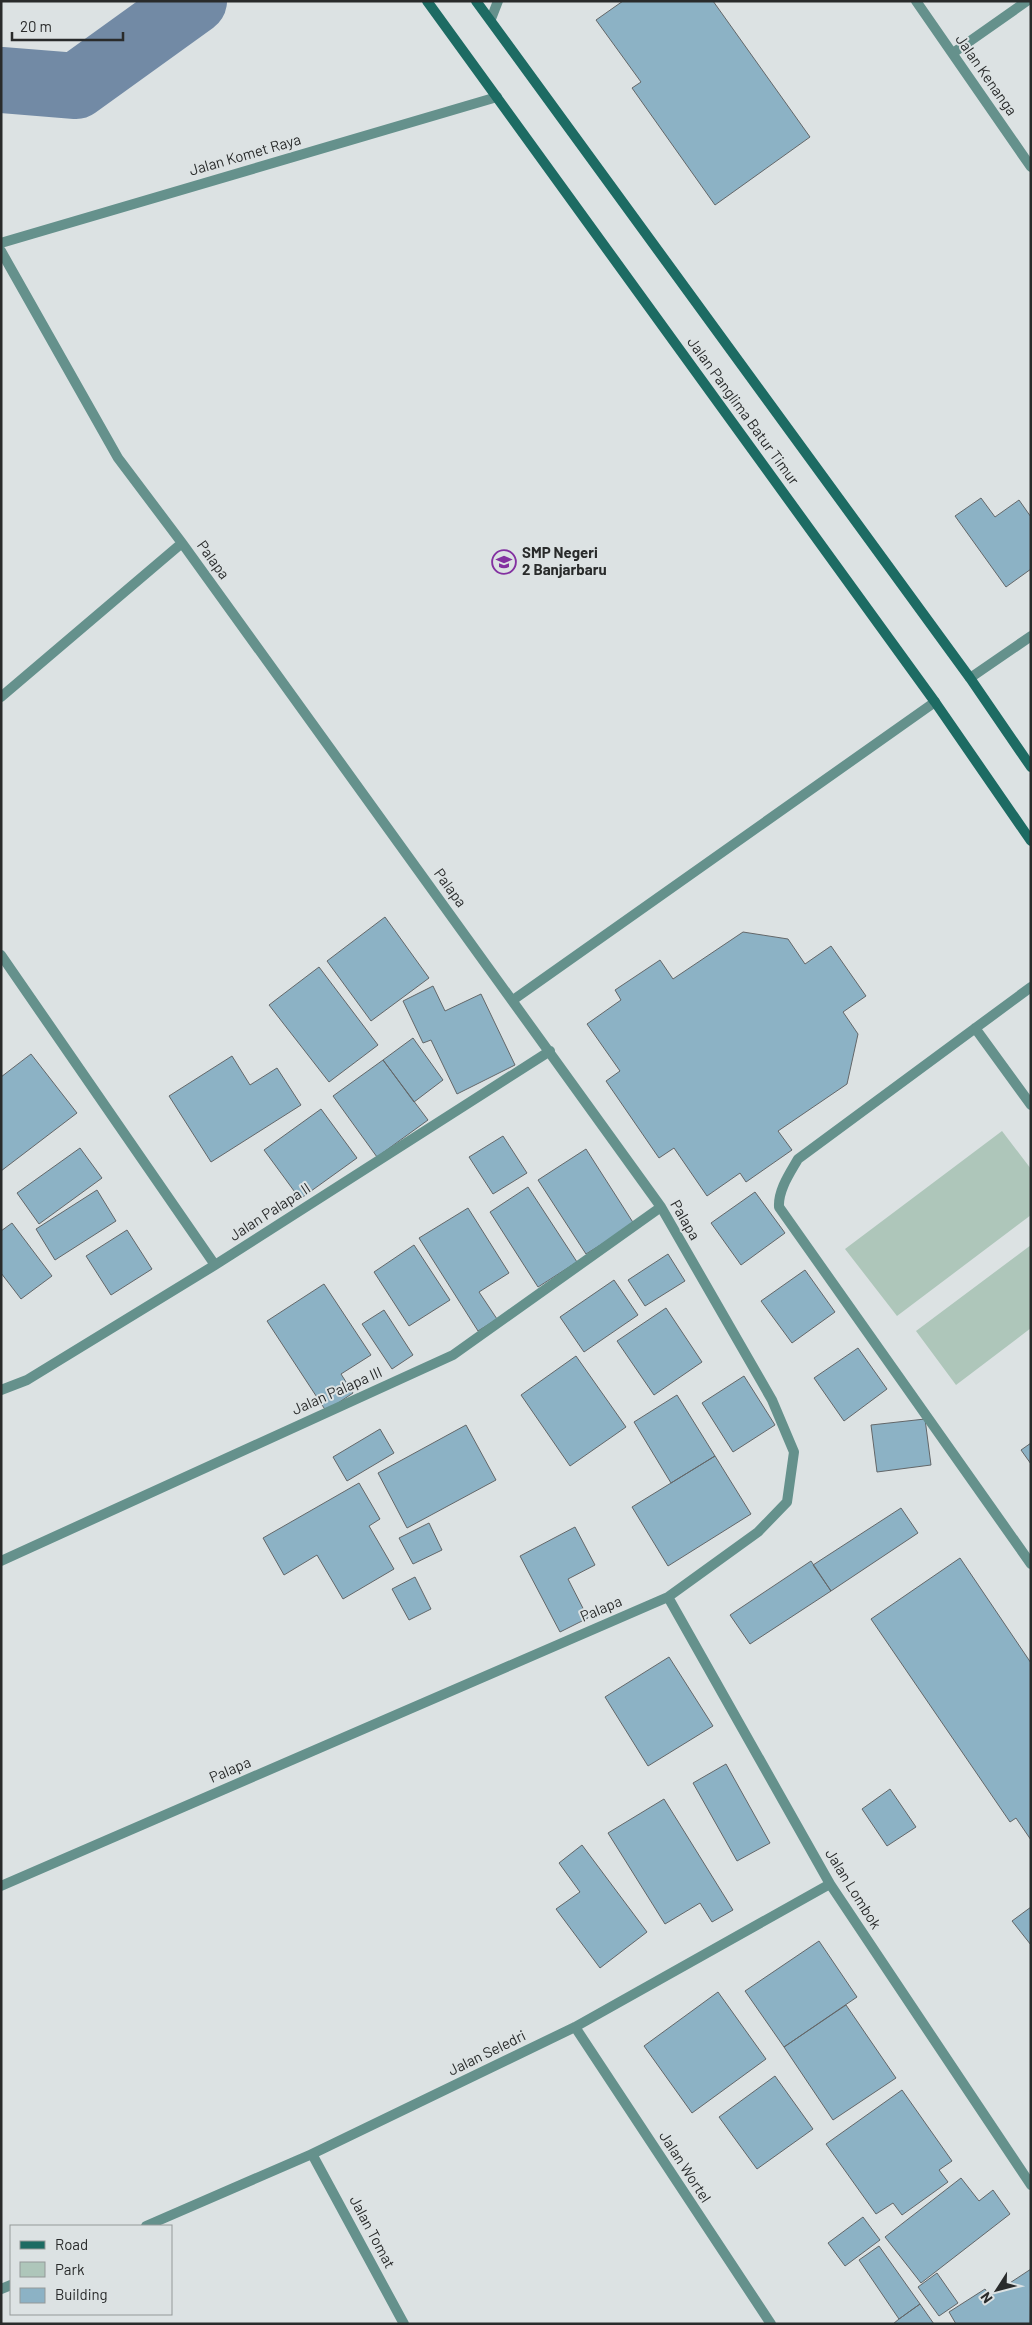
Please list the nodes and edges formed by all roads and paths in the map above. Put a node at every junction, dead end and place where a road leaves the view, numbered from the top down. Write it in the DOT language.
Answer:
graph roads {
  1 [pos="427,1"];
  2 [pos="476,1"];
  3 [pos="498,1"];
  4 [pos="916,1"];
  5 [pos="1027,1"];
  6 [pos="491,20"];
  7 [pos="953,53"];
  8 [pos="497,97"];
  9 [pos="1031,167"];
  10 [pos="1,243"];
  11 [pos="1,252"];
  12 [pos="182,543"];
  13 [pos="1031,636"];
  14 [pos="970,678"];
  15 [pos="1,697"];
  16 [pos="935,702"];
  17 [pos="1031,767"];
  18 [pos="1031,840"];
  19 [pos="1,956"];
  20 [pos="1031,987"];
  21 [pos="513,1000"];
  22 [pos="975,1028"];
  23 [pos="550,1051"];
  24 [pos="1031,1105"];
  25 [pos="661,1207"];
  26 [pos="215,1265"];
  27 [pos="1,1390"];
  28 [pos="1,1560"];
  29 [pos="1031,1564"];
  30 [pos="668,1597"];
  31 [pos="830,1884"];
  32 [pos="1,1886"];
  33 [pos="575,2027"];
  34 [pos="312,2154"];
  35 [pos="1031,2185"];
  36 [pos="148,2225"];
  37 [pos="404,2324"];
  38 [pos="771,2324"];
  1 -- 8 [label="main road, Jalan Panglima Batur Timur"];
  2 -- 6 [label="main road, Jalan Panglima Batur Timur"];
  3 -- 6 [label="street"];
  4 -- 7 [label="street, Jalan Kenanga"];
  5 -- 7 [label="street"];
  6 -- 14 [label="main road, Jalan Panglima Batur Timur"];
  7 -- 9 [label="street, Jalan Kenanga"];
  8 -- 10 [label="street, Jalan Komet Raya"];
  8 -- 16 [label="main road, Jalan Panglima Batur Timur"];
  11 -- 12 [label="street, Palapa"];
  12 -- 15 [label="street"];
  12 -- 21 [label="street, Palapa"];
  13 -- 14 [label="street"];
  14 -- 17 [label="main road, Jalan Panglima Batur Timur"];
  16 -- 18 [label="main road, Jalan Panglima Batur Timur"];
  16 -- 21 [label="street"];
  19 -- 26 [label="street"];
  20 -- 22 [label="street"];
  21 -- 23 [label="street, Palapa"];
  22 -- 24 [label="street"];
  22 -- 29 [label="street"];
  23 -- 25 [label="street, Palapa"];
  23 -- 26 [label="street, Jalan Palapa II"];
  25 -- 28 [label="street, Jalan Palapa III"];
  25 -- 30 [label="street, Palapa"];
  26 -- 27 [label="street, Jalan Palapa II"];
  30 -- 31 [label="street, Jalan Lombok"];
  30 -- 32 [label="street, Palapa"];
  31 -- 33 [label="street, Jalan Seledri"];
  31 -- 35 [label="street, Jalan Lombok"];
  33 -- 34 [label="street, Jalan Seledri"];
  33 -- 38 [label="street, Jalan Wortel"];
  34 -- 36 [label="street, Jalan Seledri"];
  34 -- 37 [label="street, Jalan Tomat"];
}
